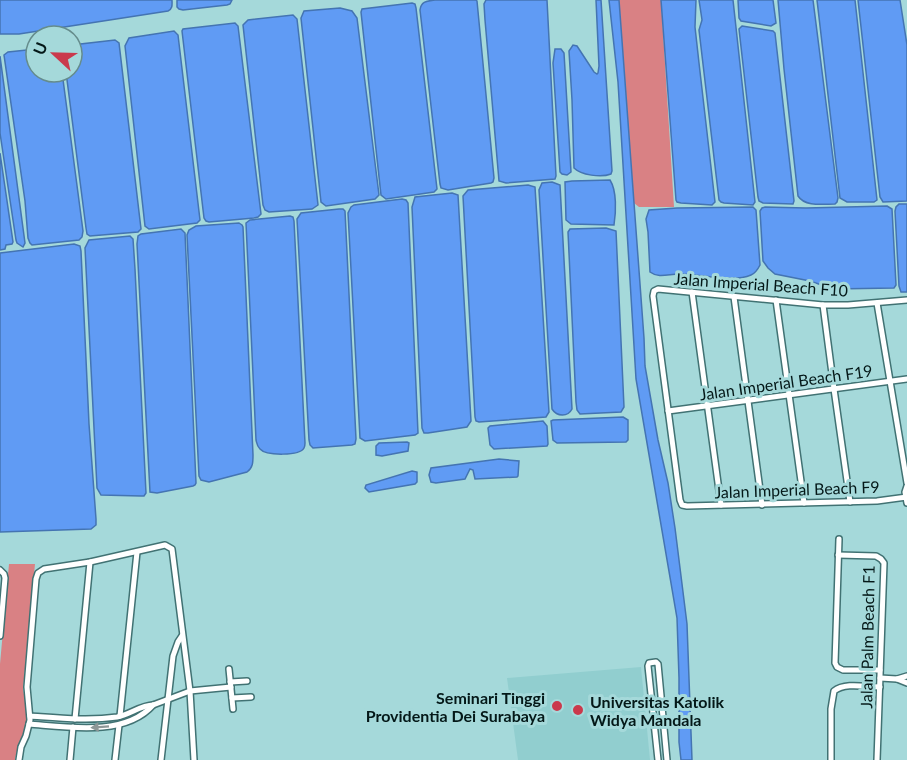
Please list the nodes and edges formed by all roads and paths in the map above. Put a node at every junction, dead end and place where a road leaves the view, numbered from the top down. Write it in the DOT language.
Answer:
graph roads {
  1 [pos="692,292"];
  2 [pos="734,297"];
  3 [pos="776,300"];
  4 [pos="907,300"];
  5 [pos="877,303"];
  6 [pos="823,305"];
  7 [pos="907,379"];
  8 [pos="890,381"];
  9 [pos="834,389"];
  10 [pos="790,395"];
  11 [pos="748,401"];
  12 [pos="707,406"];
  13 [pos="668,411"];
  14 [pos="907,485"];
  15 [pos="907,499"];
  16 [pos="850,502"];
  17 [pos="804,503"];
  18 [pos="721,505"];
  19 [pos="762,505"];
  20 [pos="687,506"];
  21 [pos="838,539"];
  22 [pos="137,552"];
  23 [pos="838,555"];
  24 [pos="90,562"];
  25 [pos="0,570"];
  26 [pos="0,636"];
  27 [pos="182,636"];
  28 [pos="229,669"];
  29 [pos="880,670"];
  30 [pos="907,676"];
  31 [pos="880,678"];
  32 [pos="897,679"];
  33 [pos="247,681"];
  34 [pos="907,683"];
  35 [pos="231,685"];
  36 [pos="880,687"];
  37 [pos="190,691"];
  38 [pos="251,697"];
  39 [pos="232,698"];
  40 [pos="167,700"];
  41 [pos="153,705"];
  42 [pos="233,709"];
  43 [pos="30,716"];
  44 [pos="120,716"];
  45 [pos="75,719"];
  46 [pos="29,724"];
  47 [pos="119,725"];
  48 [pos="73,727"];
  49 [pos="19,760"];
  50 [pos="70,760"];
  51 [pos="115,760"];
  52 [pos="161,760"];
  53 [pos="194,760"];
  54 [pos="658,760"];
  55 [pos="667,760"];
  56 [pos="831,760"];
  57 [pos="877,760"];
  1 -- 2 [label="street, Jalan Imperial Beach F10"];
  1 -- 12 [label="street"];
  1 -- 13 [label="street, Jalan Imperial Beach F10"];
  2 -- 3 [label="street, Jalan Imperial Beach F10"];
  2 -- 11 [label="street"];
  3 -- 6 [label="street, Jalan Imperial Beach F10"];
  3 -- 10 [label="street"];
  4 -- 5 [label="street, Jalan Imperial Beach F10"];
  5 -- 6 [label="street, Jalan Imperial Beach F10"];
  5 -- 8 [label="street"];
  6 -- 9 [label="street"];
  7 -- 8 [label="street, Jalan Imperial Beach F19"];
  8 -- 9 [label="street, Jalan Imperial Beach F19"];
  8 -- 14 [label="street"];
  9 -- 10 [label="street, Jalan Imperial Beach F19"];
  9 -- 16 [label="street"];
  10 -- 11 [label="street, Jalan Imperial Beach F19"];
  10 -- 17 [label="street"];
  11 -- 12 [label="street, Jalan Imperial Beach F19"];
  11 -- 19 [label="street"];
  12 -- 13 [label="street, Jalan Imperial Beach F19"];
  12 -- 18 [label="street"];
  13 -- 20 [label="street, Jalan Imperial Beach F10"];
  14 -- 15 [label="street"];
  15 -- 16 [label="street, Jalan Imperial Beach F9"];
  16 -- 17 [label="street, Jalan Imperial Beach F9"];
  17 -- 19 [label="street, Jalan Imperial Beach F9"];
  18 -- 19 [label="street, Jalan Imperial Beach F9"];
  18 -- 20 [label="street, Jalan Imperial Beach F9"];
  21 -- 23 [label="street"];
  22 -- 24 [label="street"];
  22 -- 27 [label="street"];
  22 -- 44 [label="street"];
  23 -- 29 [label="street, Jalan Palm Beach F1"];
  23 -- 29 [label="street"];
  24 -- 43 [label="street"];
  24 -- 45 [label="street"];
  25 -- 26 [label="street"];
  27 -- 37 [label="street"];
  27 -- 40 [label="street"];
  28 -- 35 [label="street"];
  29 -- 31 [label="street, Jalan Palm Beach F1"];
  30 -- 32 [label="street"];
  31 -- 32 [label="street"];
  31 -- 36 [label="street, Jalan Palm Beach F1"];
  32 -- 34 [label="street"];
  33 -- 35 [label="street"];
  35 -- 37 [label="street"];
  35 -- 39 [label="street"];
  36 -- 56 [label="street"];
  36 -- 57 [label="street, Jalan Palm Beach F1"];
  37 -- 40 [label="street"];
  37 -- 53 [label="street"];
  38 -- 39 [label="street"];
  39 -- 42 [label="street"];
  40 -- 41 [label="street"];
  40 -- 52 [label="street"];
  41 -- 44 [label="street"];
  41 -- 47 [label="street"];
  43 -- 45 [label="street"];
  43 -- 46 [label="street"];
  44 -- 45 [label="street"];
  46 -- 48 [label="street"];
  46 -- 49 [label="street"];
  47 -- 48 [label="street, one-way"];
  47 -- 51 [label="street"];
  48 -- 50 [label="street"];
  54 -- 55 [label="street"];
}
